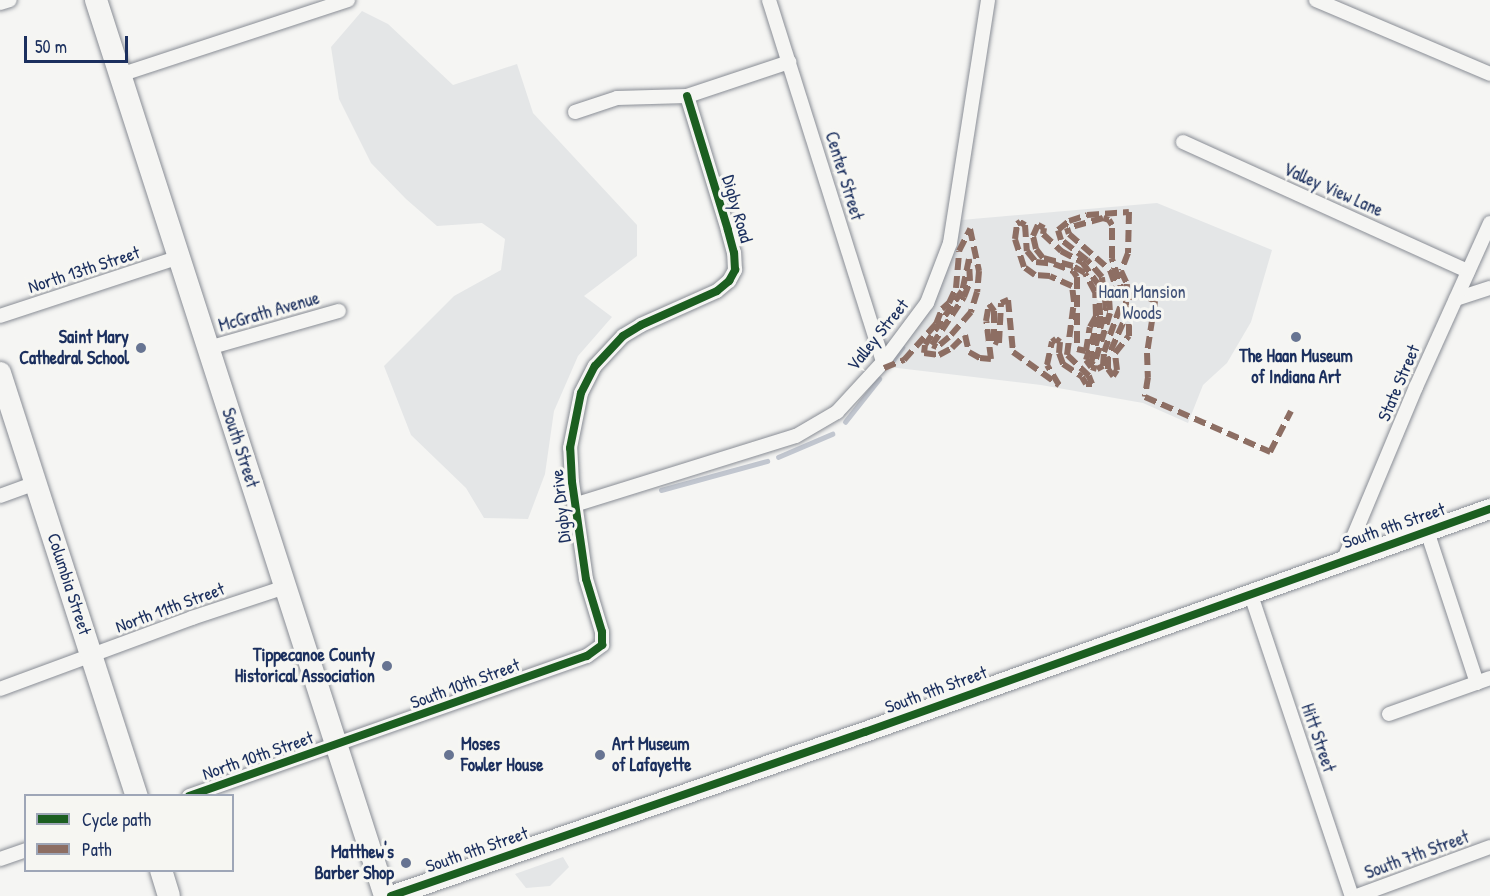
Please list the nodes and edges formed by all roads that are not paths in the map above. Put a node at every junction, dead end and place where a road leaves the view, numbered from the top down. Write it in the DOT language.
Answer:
graph roads {
  1 [pos="10,0"];
  2 [pos="96,0"];
  3 [pos="348,0"];
  4 [pos="769,0"];
  5 [pos="988,0"];
  6 [pos="1316,0"];
  7 [pos="0,3"];
  8 [pos="331,3"];
  9 [pos="789,62"];
  10 [pos="1490,74"];
  11 [pos="120,75"];
  12 [pos="687,96"];
  13 [pos="576,112"];
  14 [pos="1183,142"];
  15 [pos="1490,223"];
  16 [pos="179,257"];
  17 [pos="1468,271"];
  18 [pos="1490,288"];
  19 [pos="1456,299"];
  20 [pos="339,311"];
  21 [pos="0,316"];
  22 [pos="208,348"];
  23 [pos="883,362"];
  24 [pos="595,366"];
  25 [pos="0,373"];
  26 [pos="36,483"];
  27 [pos="0,496"];
  28 [pos="574,505"];
  29 [pos="1490,509"];
  30 [pos="1427,531"];
  31 [pos="1344,559"];
  32 [pos="285,587"];
  33 [pos="1250,592"];
  34 [pos="602,645"];
  35 [pos="92,656"];
  36 [pos="1483,681"];
  37 [pos="0,689"];
  38 [pos="1389,714"];
  39 [pos="337,745"];
  40 [pos="137,794"];
  41 [pos="192,794"];
  42 [pos="1490,847"];
  43 [pos="24,851"];
  44 [pos="0,859"];
  45 [pos="162,872"];
  46 [pos="169,896"];
  47 [pos="386,896"];
  48 [pos="391,896"];
  49 [pos="1352,896"];
  50 [pos="1357,896"];
  1 -- 7 [label="street"];
  2 -- 11 [label="main road, South Street"];
  3 -- 8 [label="street"];
  4 -- 9 [label="street, Center Street"];
  5 -- 23 [label="street, Valley Street"];
  6 -- 10 [label="street"];
  8 -- 11 [label="street"];
  9 -- 12 [label="street"];
  9 -- 23 [label="street, Center Street"];
  11 -- 16 [label="main road, South Street"];
  12 -- 13 [label="street"];
  12 -- 24 [label="street, Digby Road"];
  14 -- 17 [label="street, Valley View Lane"];
  15 -- 17 [label="street, State Street"];
  16 -- 21 [label="street, North 13th Street"];
  16 -- 22 [label="main road, South Street"];
  17 -- 19 [label="street, State Street"];
  18 -- 19 [label="street"];
  19 -- 31 [label="street, State Street"];
  20 -- 22 [label="street, McGrath Avenue"];
  22 -- 32 [label="main road, South Street"];
  23 -- 28 [label="street, Valley Street"];
  24 -- 28 [label="street, Digby Drive"];
  25 -- 26 [label="main road, Columbia Street"];
  26 -- 27 [label="street"];
  26 -- 35 [label="main road, Columbia Street"];
  28 -- 34 [label="street, Digby Drive"];
  29 -- 30 [label="street, South 9th Street"];
  30 -- 31 [label="street, South 9th Street"];
  30 -- 36 [label="street"];
  31 -- 33 [label="street, South 9th Street"];
  32 -- 35 [label="street, North 11th Street"];
  32 -- 39 [label="main road, South Street"];
  33 -- 48 [label="street, South 9th Street"];
  33 -- 49 [label="street, Hitt Street"];
  34 -- 39 [label="street, South 10th Street"];
  35 -- 37 [label="street, North 11th Street"];
  35 -- 40 [label="main road, Columbia Street"];
  36 -- 38 [label="street"];
  39 -- 41 [label="street, North 10th Street"];
  39 -- 47 [label="main road, South Street"];
  42 -- 50 [label="street, South 7th Street"];
  43 -- 44 [label="street"];
  45 -- 46 [label="main road"];
}
